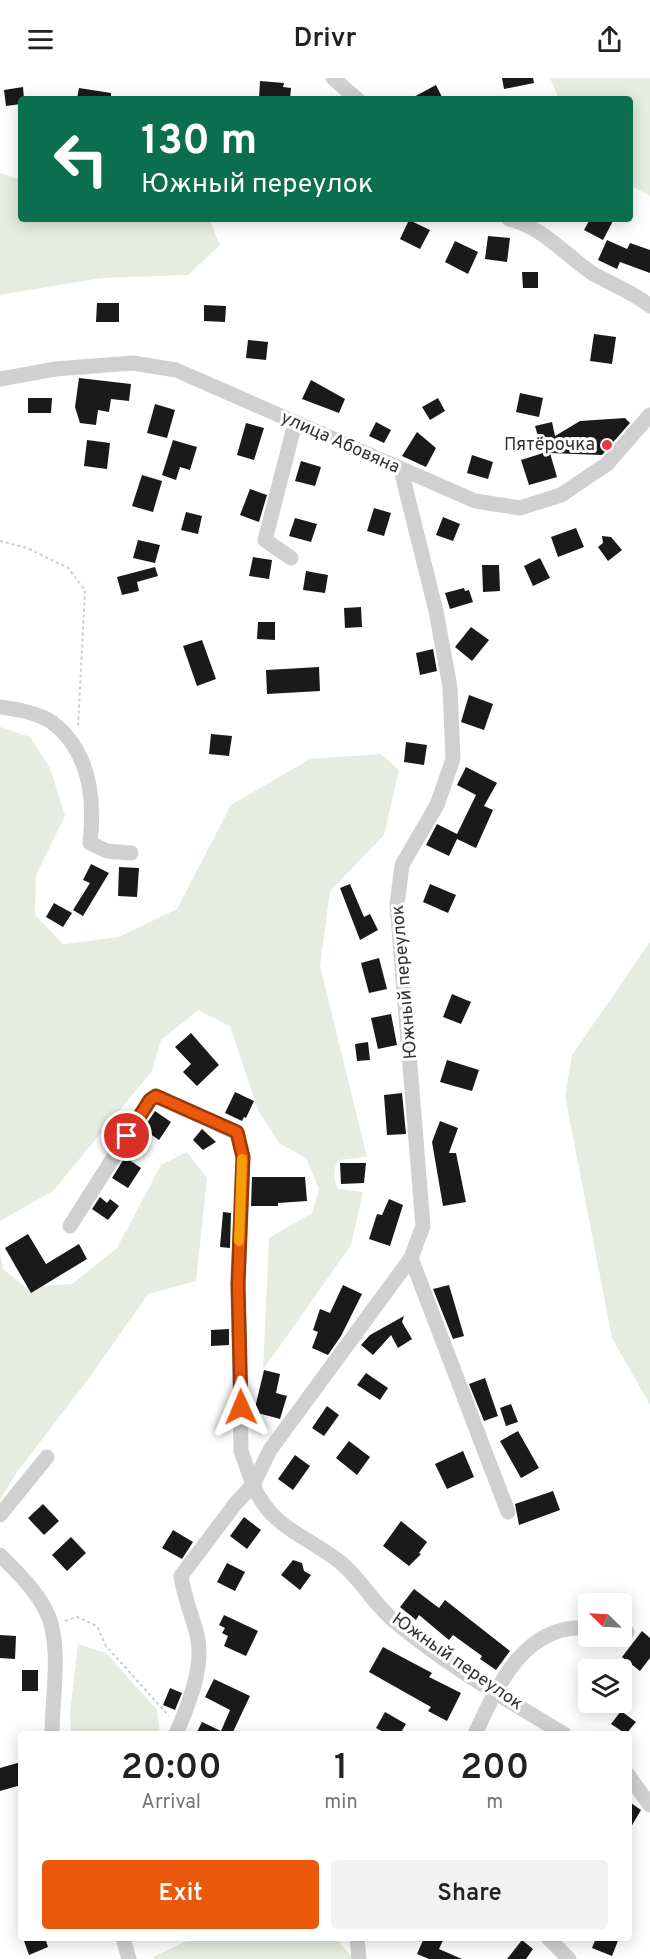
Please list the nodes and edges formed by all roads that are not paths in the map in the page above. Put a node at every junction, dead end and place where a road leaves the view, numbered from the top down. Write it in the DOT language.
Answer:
graph roads {
  1 [pos="333,78"];
  2 [pos="354,96"];
  3 [pos="517,222"];
  4 [pos="650,306"];
  5 [pos="0,379"];
  6 [pos="650,415"];
  7 [pos="295,423"];
  8 [pos="401,470"];
  9 [pos="291,558"];
  10 [pos="0,707"];
  11 [pos="131,852"];
  12 [pos="70,1226"];
  13 [pos="411,1258"];
  14 [pos="47,1456"];
  15 [pos="253,1485"];
  16 [pos="508,1512"];
  17 [pos="0,1515"];
  18 [pos="0,1555"];
  19 [pos="578,1630"];
  20 [pos="494,1692"];
  21 [pos="52,1731"];
  22 [pos="178,1731"];
  23 [pos="476,1731"];
  24 [pos="559,1731"];
  25 [pos="632,1780"];
  26 [pos="650,1805"];
  27 [pos="124,1941"];
  28 [pos="357,1941"];
  29 [pos="551,1941"];
  30 [pos="129,1959"];
  31 [pos="359,1959"];
  32 [pos="569,1959"];
  1 -- 2 [label="street"];
  3 -- 4 [label="street"];
  5 -- 7 [label="street, улица Абовяна"];
  6 -- 8 [label="street, улица Абовяна"];
  7 -- 8 [label="street, улица Абовяна"];
  7 -- 9 [label="street"];
  8 -- 13 [label="street, Южный переулок"];
  10 -- 11 [label="street"];
  12 -- 15 [label="street, Южный переулок"];
  13 -- 15 [label="street, Южный переулок"];
  13 -- 16 [label="street"];
  14 -- 17 [label="street"];
  15 -- 20 [label="street, Южный переулок"];
  15 -- 22 [label="street, Южный переулок"];
  18 -- 21 [label="street"];
  19 -- 20 [label="street"];
  20 -- 23 [label="street"];
  20 -- 24 [label="street, Южный переулок"];
  25 -- 26 [label="street"];
  27 -- 30 [label="street"];
  28 -- 31 [label="street"];
  29 -- 32 [label="street"];
}
